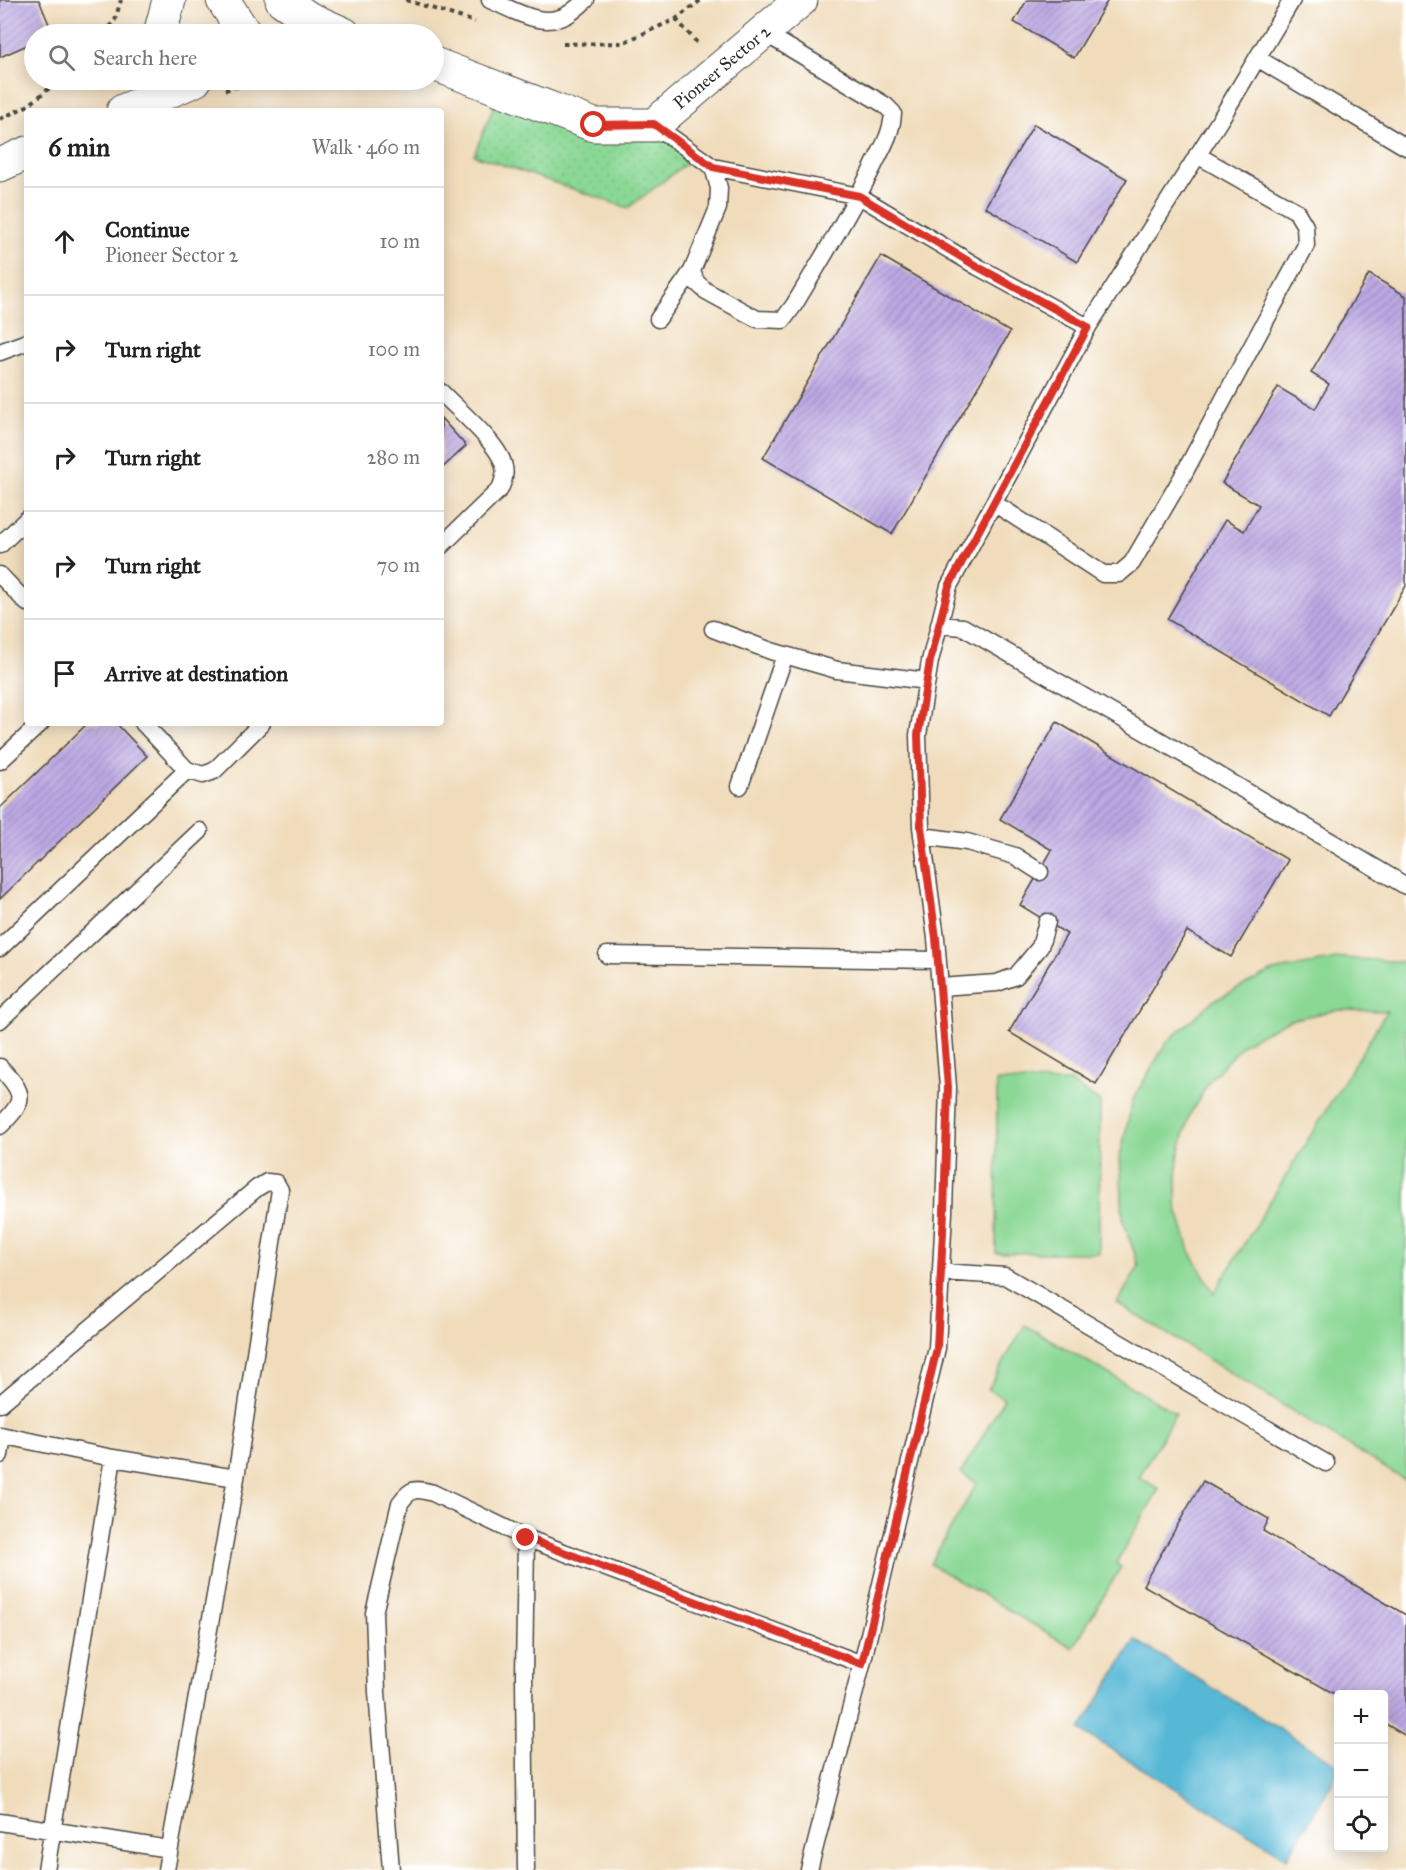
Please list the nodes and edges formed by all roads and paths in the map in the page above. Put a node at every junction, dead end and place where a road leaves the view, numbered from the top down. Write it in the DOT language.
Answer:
graph roads {
  1 [pos="121,0"];
  2 [pos="168,0"];
  3 [pos="223,0"];
  4 [pos="282,0"];
  5 [pos="490,0"];
  6 [pos="586,0"];
  7 [pos="801,0"];
  8 [pos="1292,0"];
  9 [pos="112,24"];
  10 [pos="162,24"];
  11 [pos="239,24"];
  12 [pos="322,24"];
  13 [pos="763,32"];
  14 [pos="1257,58"];
  15 [pos="444,68"];
  16 [pos="47,90"];
  17 [pos="128,90"];
  18 [pos="172,90"];
  19 [pos="113,108"];
  20 [pos="130,108"];
  21 [pos="0,119"];
  22 [pos="654,124"];
  23 [pos="1406,147"];
  24 [pos="24,154"];
  25 [pos="1197,155"];
  26 [pos="0,165"];
  27 [pos="713,167"];
  28 [pos="859,196"];
  29 [pos="692,271"];
  30 [pos="657,319"];
  31 [pos="1088,327"];
  32 [pos="24,343"];
  33 [pos="0,352"];
  34 [pos="444,395"];
  35 [pos="994,502"];
  36 [pos="24,522"];
  37 [pos="444,543"];
  38 [pos="0,545"];
  39 [pos="0,575"];
  40 [pos="24,600"];
  41 [pos="939,625"];
  42 [pos="713,629"];
  43 [pos="785,655"];
  44 [pos="927,681"];
  45 [pos="38,726"];
  46 [pos="146,726"];
  47 [pos="259,726"];
  48 [pos="0,761"];
  49 [pos="187,770"];
  50 [pos="740,786"];
  51 [pos="200,831"];
  52 [pos="922,836"];
  53 [pos="1040,872"];
  54 [pos="1406,886"];
  55 [pos="1047,922"];
  56 [pos="0,948"];
  57 [pos="607,955"];
  58 [pos="938,960"];
  59 [pos="940,987"];
  60 [pos="0,1020"];
  61 [pos="0,1067"];
  62 [pos="0,1126"];
  63 [pos="941,1272"];
  64 [pos="0,1404"];
  65 [pos="2,1436"];
  66 [pos="0,1455"];
  67 [pos="113,1458"];
  68 [pos="1326,1463"];
  69 [pos="236,1478"];
  70 [pos="526,1538"];
  71 [pos="862,1664"];
  72 [pos="0,1822"];
  73 [pos="52,1830"];
  74 [pos="169,1849"];
  75 [pos="46,1870"];
  76 [pos="166,1870"];
  77 [pos="392,1870"];
  78 [pos="526,1870"];
  79 [pos="809,1870"];
  1 -- 9 [label="path"];
  2 -- 10 [label="street"];
  3 -- 11 [label="street"];
  4 -- 12 [label="street"];
  5 -- 6 [label="lane"];
  7 -- 13 [label="street, Pioneer Sector 2"];
  8 -- 14 [label="lane"];
  13 -- 22 [label="street, Pioneer Sector 2"];
  13 -- 28 [label="lane"];
  14 -- 23 [label="lane"];
  14 -- 25 [label="lane"];
  15 -- 22 [label="street"];
  16 -- 21 [label="path"];
  17 -- 19 [label="street"];
  18 -- 20 [label="street"];
  22 -- 27 [label="lane"];
  24 -- 26 [label="street"];
  25 -- 31 [label="lane"];
  25 -- 35 [label="lane"];
  27 -- 28 [label="lane"];
  27 -- 29 [label="lane"];
  28 -- 29 [label="lane"];
  28 -- 31 [label="lane"];
  29 -- 30 [label="lane"];
  31 -- 35 [label="lane"];
  32 -- 33 [label="lane"];
  34 -- 37 [label="lane"];
  35 -- 41 [label="lane"];
  36 -- 38 [label="lane"];
  39 -- 40 [label="lane"];
  41 -- 44 [label="lane"];
  41 -- 54 [label="lane"];
  42 -- 43 [label="lane"];
  43 -- 44 [label="lane"];
  43 -- 50 [label="lane"];
  44 -- 52 [label="lane"];
  45 -- 48 [label="lane"];
  46 -- 49 [label="lane"];
  47 -- 49 [label="lane"];
  49 -- 56 [label="lane"];
  51 -- 60 [label="lane"];
  52 -- 53 [label="lane"];
  52 -- 58 [label="lane"];
  55 -- 59 [label="lane"];
  57 -- 58 [label="lane"];
  58 -- 59 [label="lane"];
  59 -- 63 [label="lane"];
  61 -- 62 [label="lane"];
  63 -- 68 [label="lane"];
  63 -- 71 [label="lane"];
  64 -- 69 [label="lane"];
  65 -- 66 [label="lane"];
  65 -- 67 [label="lane"];
  67 -- 69 [label="lane"];
  67 -- 73 [label="lane"];
  69 -- 74 [label="lane"];
  70 -- 71 [label="lane"];
  70 -- 77 [label="lane"];
  70 -- 78 [label="lane"];
  71 -- 79 [label="lane"];
  72 -- 73 [label="lane"];
  73 -- 74 [label="lane"];
  73 -- 75 [label="lane"];
  74 -- 76 [label="lane"];
}
